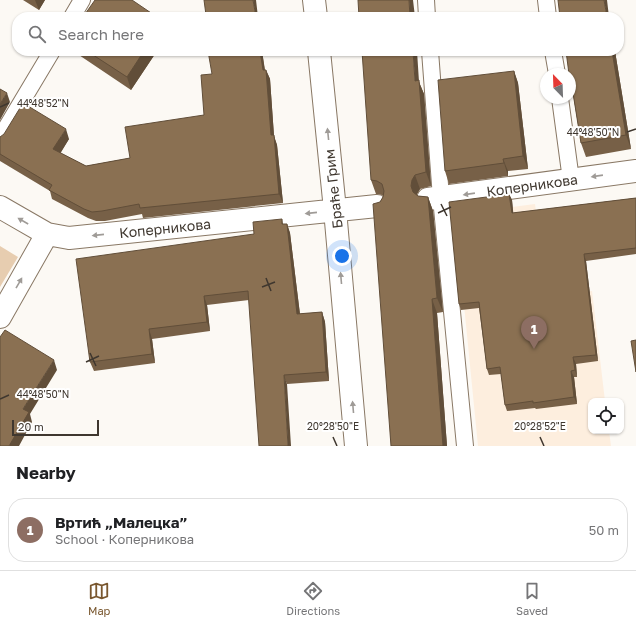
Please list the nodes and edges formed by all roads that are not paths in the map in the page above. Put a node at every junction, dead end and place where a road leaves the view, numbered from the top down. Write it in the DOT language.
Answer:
graph roads {
  1 [pos="82,0"];
  2 [pos="314,0"];
  3 [pos="426,0"];
  4 [pos="546,0"];
  5 [pos="75,12"];
  6 [pos="315,12"];
  7 [pos="427,12"];
  8 [pos="547,12"];
  9 [pos="49,56"];
  10 [pos="320,56"];
  11 [pos="430,56"];
  12 [pos="554,56"];
  13 [pos="555,68"];
  14 [pos="561,104"];
  15 [pos="0,138"];
  16 [pos="636,171"];
  17 [pos="571,180"];
  18 [pos="434,198"];
  19 [pos="377,206"];
  20 [pos="0,207"];
  21 [pos="335,210"];
  22 [pos="47,234"];
  23 [pos="0,317"];
  24 [pos="356,446"];
  25 [pos="465,446"];
  1 -- 5 [label="lane"];
  2 -- 6 [label="street"];
  3 -- 7 [label="lane"];
  4 -- 8 [label="lane"];
  9 -- 15 [label="lane"];
  21 -- 10 [label="street, Браће Грим, one-way"];
  11 -- 18 [label="lane"];
  12 -- 13 [label="lane"];
  14 -- 17 [label="lane"];
  16 -- 17 [label="street, Коперникова, one-way"];
  17 -- 18 [label="street, Коперникова, one-way"];
  18 -- 25 [label="lane"];
  19 -- 21 [label="street, Коперникова"];
  22 -- 20 [label="street, Коперникова, one-way"];
  21 -- 22 [label="street, Коперникова, one-way"];
  24 -- 21 [label="street, Браће Грим, one-way"];
  23 -- 22 [label="street, one-way"];
}
